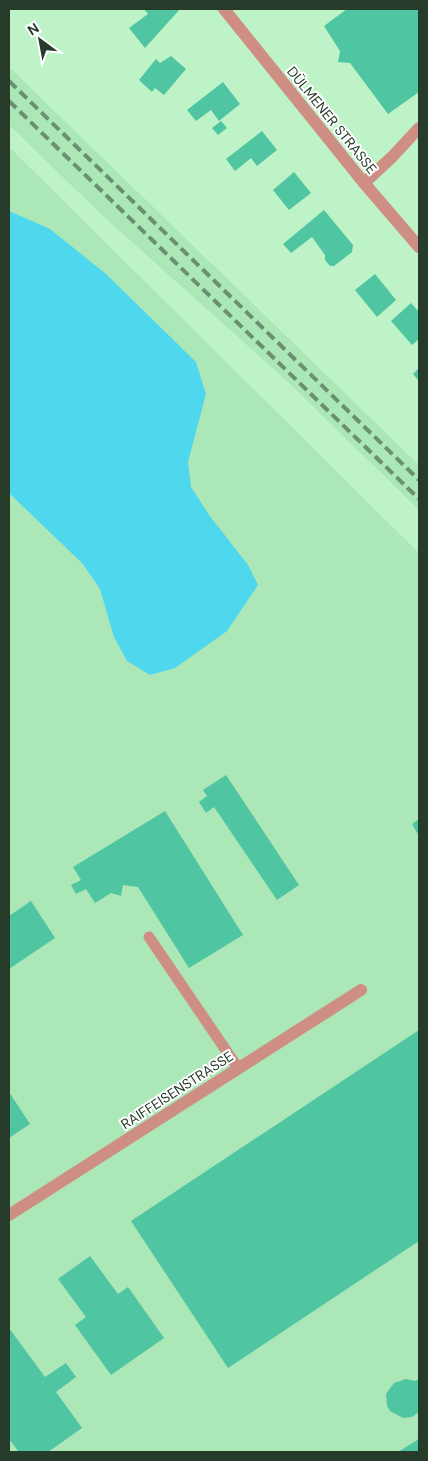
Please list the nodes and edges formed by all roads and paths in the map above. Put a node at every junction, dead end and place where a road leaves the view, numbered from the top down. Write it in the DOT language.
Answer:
graph roads {
  1 [pos="224,9"];
  2 [pos="419,128"];
  3 [pos="364,183"];
  4 [pos="419,247"];
  5 [pos="149,937"];
  6 [pos="361,990"];
  7 [pos="238,1068"];
  8 [pos="9,1216"];
  1 -- 3 [label="street, DÜLMENER STRASSE"];
  2 -- 3 [label="street"];
  3 -- 4 [label="street, DÜLMENER STRASSE"];
  5 -- 7 [label="lane"];
  6 -- 7 [label="street, RAIFFEISENSTRASSE"];
  7 -- 8 [label="street, RAIFFEISENSTRASSE"];
}
